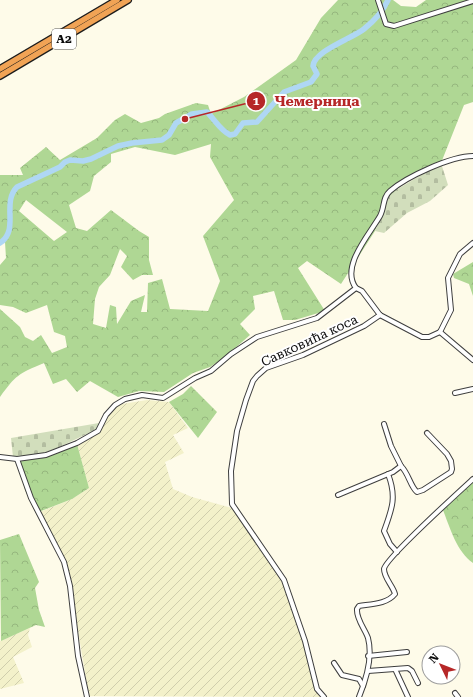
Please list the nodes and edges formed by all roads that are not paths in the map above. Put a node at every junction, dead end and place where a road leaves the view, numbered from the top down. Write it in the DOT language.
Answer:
graph roads {
  1 [pos="117,0"];
  2 [pos="128,0"];
  3 [pos="378,0"];
  4 [pos="473,1"];
  5 [pos="0,69"];
  6 [pos="0,76"];
  7 [pos="473,156"];
  8 [pos="473,243"];
  9 [pos="356,288"];
  10 [pos="380,315"];
  11 [pos="440,332"];
  12 [pos="473,360"];
  13 [pos="473,389"];
  14 [pos="455,392"];
  15 [pos="384,424"];
  16 [pos="427,433"];
  17 [pos="0,457"];
  18 [pos="17,459"];
  19 [pos="401,466"];
  20 [pos="388,474"];
  21 [pos="473,479"];
  22 [pos="338,495"];
  23 [pos="397,552"];
  24 [pos="407,652"];
  25 [pos="368,656"];
  26 [pos="334,663"];
  27 [pos="395,669"];
  28 [pos="368,671"];
  29 [pos="418,684"];
  30 [pos="363,686"];
  31 [pos="455,693"];
  32 [pos="87,697"];
  33 [pos="324,697"];
  34 [pos="359,697"];
  35 [pos="408,697"];
  36 [pos="458,697"];
  1 -- 5 [label="highway, A2"];
  2 -- 6 [label="highway, A2"];
  3 -- 4 [label="street"];
  7 -- 9 [label="street"];
  8 -- 11 [label="street"];
  9 -- 10 [label="street"];
  9 -- 18 [label="street"];
  10 -- 11 [label="street"];
  10 -- 33 [label="street, Савковића коса"];
  11 -- 12 [label="street"];
  13 -- 14 [label="street"];
  15 -- 19 [label="street"];
  16 -- 19 [label="street"];
  17 -- 18 [label="street"];
  18 -- 32 [label="street"];
  19 -- 20 [label="street"];
  20 -- 22 [label="street"];
  20 -- 23 [label="street"];
  21 -- 23 [label="street"];
  23 -- 25 [label="street"];
  24 -- 25 [label="street"];
  25 -- 28 [label="street"];
  26 -- 30 [label="street"];
  27 -- 28 [label="street"];
  27 -- 29 [label="street"];
  27 -- 35 [label="street"];
  28 -- 30 [label="street"];
  30 -- 34 [label="street"];
  31 -- 36 [label="street"];
}
